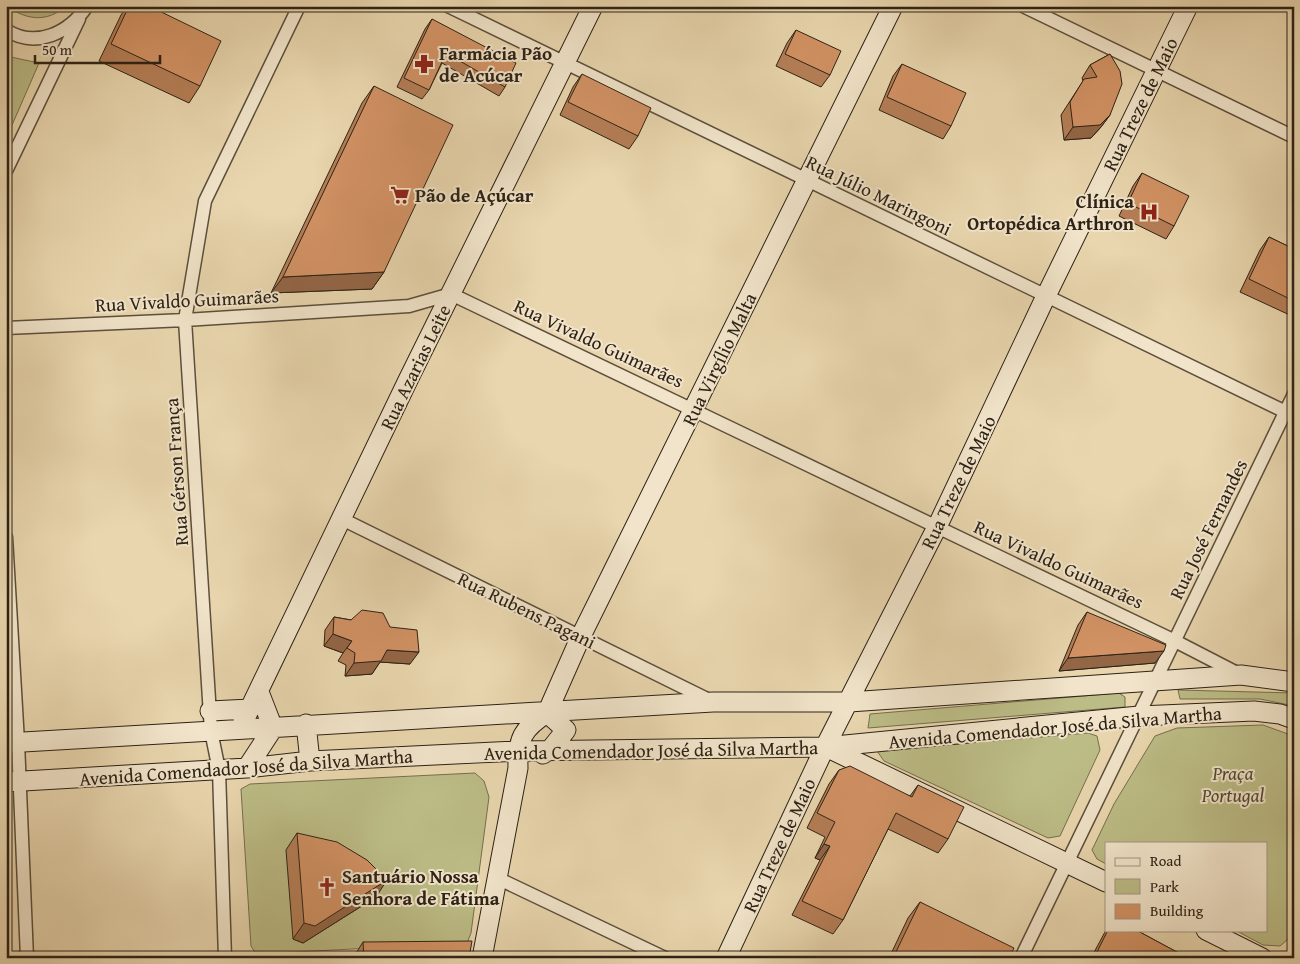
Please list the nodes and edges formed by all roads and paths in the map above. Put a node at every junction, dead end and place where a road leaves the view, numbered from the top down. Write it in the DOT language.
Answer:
graph roads {
  1 [pos="87,6"];
  2 [pos="299,6"];
  3 [pos="448,6"];
  4 [pos="593,6"];
  5 [pos="893,6"];
  6 [pos="1024,6"];
  7 [pos="1188,6"];
  8 [pos="79,19"];
  9 [pos="6,30"];
  10 [pos="564,63"];
  11 [pos="1157,70"];
  12 [pos="1294,137"];
  13 [pos="6,171"];
  14 [pos="806,181"];
  15 [pos="451,294"];
  16 [pos="1046,296"];
  17 [pos="185,320"];
  18 [pos="6,328"];
  19 [pos="1294,394"];
  20 [pos="694,409"];
  21 [pos="1289,414"];
  22 [pos="342,519"];
  23 [pos="937,527"];
  24 [pos="6,537"];
  25 [pos="581,636"];
  26 [pos="1175,641"];
  27 [pos="1241,675"];
  28 [pos="1156,680"];
  29 [pos="1294,682"];
  30 [pos="259,692"];
  31 [pos="713,702"];
  32 [pos="849,702"];
  33 [pos="250,709"];
  34 [pos="210,711"];
  35 [pos="547,713"];
  36 [pos="1139,716"];
  37 [pos="1294,719"];
  38 [pos="306,724"];
  39 [pos="273,728"];
  40 [pos="240,729"];
  41 [pos="210,731"];
  42 [pos="12,742"];
  43 [pos="825,746"];
  44 [pos="550,750"];
  45 [pos="518,760"];
  46 [pos="310,762"];
  47 [pos="247,768"];
  48 [pos="219,770"];
  49 [pos="13,782"];
  50 [pos="1066,862"];
  51 [pos="497,878"];
  52 [pos="1105,882"];
  53 [pos="1210,932"];
  54 [pos="28,958"];
  55 [pos="225,958"];
  56 [pos="482,958"];
  57 [pos="664,958"];
  58 [pos="726,958"];
  59 [pos="1020,958"];
  60 [pos="1262,958"];
  1 -- 8 [label="street"];
  2 -- 17 [label="street, Rua Gérson França"];
  3 -- 10 [label="street, Rua Júlio Maringoni"];
  4 -- 10 [label="street, Rua Azarias Leite"];
  5 -- 14 [label="street, Rua Virgílio Malta"];
  6 -- 11 [label="street"];
  7 -- 11 [label="street, Rua Treze de Maio"];
  8 -- 9 [label="street"];
  8 -- 13 [label="street"];
  10 -- 14 [label="street, Rua Júlio Maringoni"];
  10 -- 15 [label="street, Rua Azarias Leite"];
  11 -- 12 [label="street"];
  11 -- 16 [label="street, Rua Treze de Maio"];
  14 -- 16 [label="street, Rua Júlio Maringoni"];
  14 -- 20 [label="street, Rua Virgílio Malta"];
  15 -- 17 [label="street, Rua Vivaldo Guimarães"];
  15 -- 20 [label="street, Rua Vivaldo Guimarães"];
  15 -- 22 [label="street, Rua Azarias Leite"];
  16 -- 21 [label="street, Rua Júlio Maringoni"];
  16 -- 23 [label="street, Rua Treze de Maio"];
  17 -- 18 [label="street, Rua Vivaldo Guimarães"];
  17 -- 34 [label="street, Rua Gérson França"];
  19 -- 21 [label="street, Rua José Fernandes"];
  20 -- 23 [label="street, Rua Vivaldo Guimarães"];
  20 -- 25 [label="street, Rua Virgílio Malta"];
  21 -- 26 [label="street, Rua José Fernandes"];
  22 -- 25 [label="street, Rua Rubens Pagani"];
  22 -- 30 [label="street, Rua Azarias Leite"];
  23 -- 26 [label="street, Rua Vivaldo Guimarães"];
  23 -- 32 [label="street, Rua Treze de Maio"];
  24 -- 42 [label="street"];
  25 -- 31 [label="street, Rua Rubens Pagani"];
  25 -- 35 [label="street, Rua Virgílio Malta"];
  26 -- 27 [label="street, Rua Vivaldo Guimarães"];
  26 -- 28 [label="street, Rua José Fernandes"];
  27 -- 28 [label="street, Avenida Comendador José da Silva Martha"];
  27 -- 29 [label="street, Avenida Comendador José da Silva Martha"];
  28 -- 32 [label="street, Avenida Comendador José da Silva Martha"];
  28 -- 36 [label="street, Rua José Fernandes"];
  30 -- 33 [label="street, Rua Azarias Leite"];
  30 -- 39 [label="street"];
  31 -- 32 [label="street, Avenida Comendador José da Silva Martha"];
  31 -- 35 [label="street, Avenida Comendador José da Silva Martha"];
  32 -- 43 [label="street, Rua Treze de Maio"];
  33 -- 34 [label="street"];
  33 -- 40 [label="street, Rua Azarias Leite"];
  34 -- 41 [label="street, Rua Gérson França"];
  35 -- 38 [label="street, Avenida Comendador José da Silva Martha"];
  35 -- 44 [label="street"];
  35 -- 45 [label="street"];
  36 -- 37 [label="street, Avenida Comendador José da Silva Martha"];
  36 -- 43 [label="street, Avenida Comendador José da Silva Martha"];
  36 -- 50 [label="street"];
  38 -- 39 [label="street, Avenida Comendador José da Silva Martha"];
  38 -- 46 [label="street"];
  39 -- 40 [label="street, Avenida Comendador José da Silva Martha"];
  39 -- 47 [label="street"];
  40 -- 41 [label="street, Avenida Comendador José da Silva Martha"];
  41 -- 42 [label="street, Avenida Comendador José da Silva Martha"];
  41 -- 48 [label="street, Rua Gérson França"];
  42 -- 49 [label="street"];
  43 -- 44 [label="street, Avenida Comendador José da Silva Martha"];
  43 -- 50 [label="street"];
  43 -- 58 [label="street, Rua Treze de Maio"];
  44 -- 45 [label="street"];
  45 -- 46 [label="street, Avenida Comendador José da Silva Martha"];
  45 -- 51 [label="street"];
  46 -- 47 [label="street, Avenida Comendador José da Silva Martha"];
  47 -- 48 [label="street, Avenida Comendador José da Silva Martha"];
  48 -- 49 [label="street, Avenida Comendador José da Silva Martha"];
  48 -- 55 [label="street, Rua Gérson França"];
  49 -- 54 [label="street"];
  50 -- 52 [label="street"];
  50 -- 59 [label="street"];
  51 -- 56 [label="street"];
  51 -- 57 [label="street"];
  53 -- 60 [label="street"];
}
